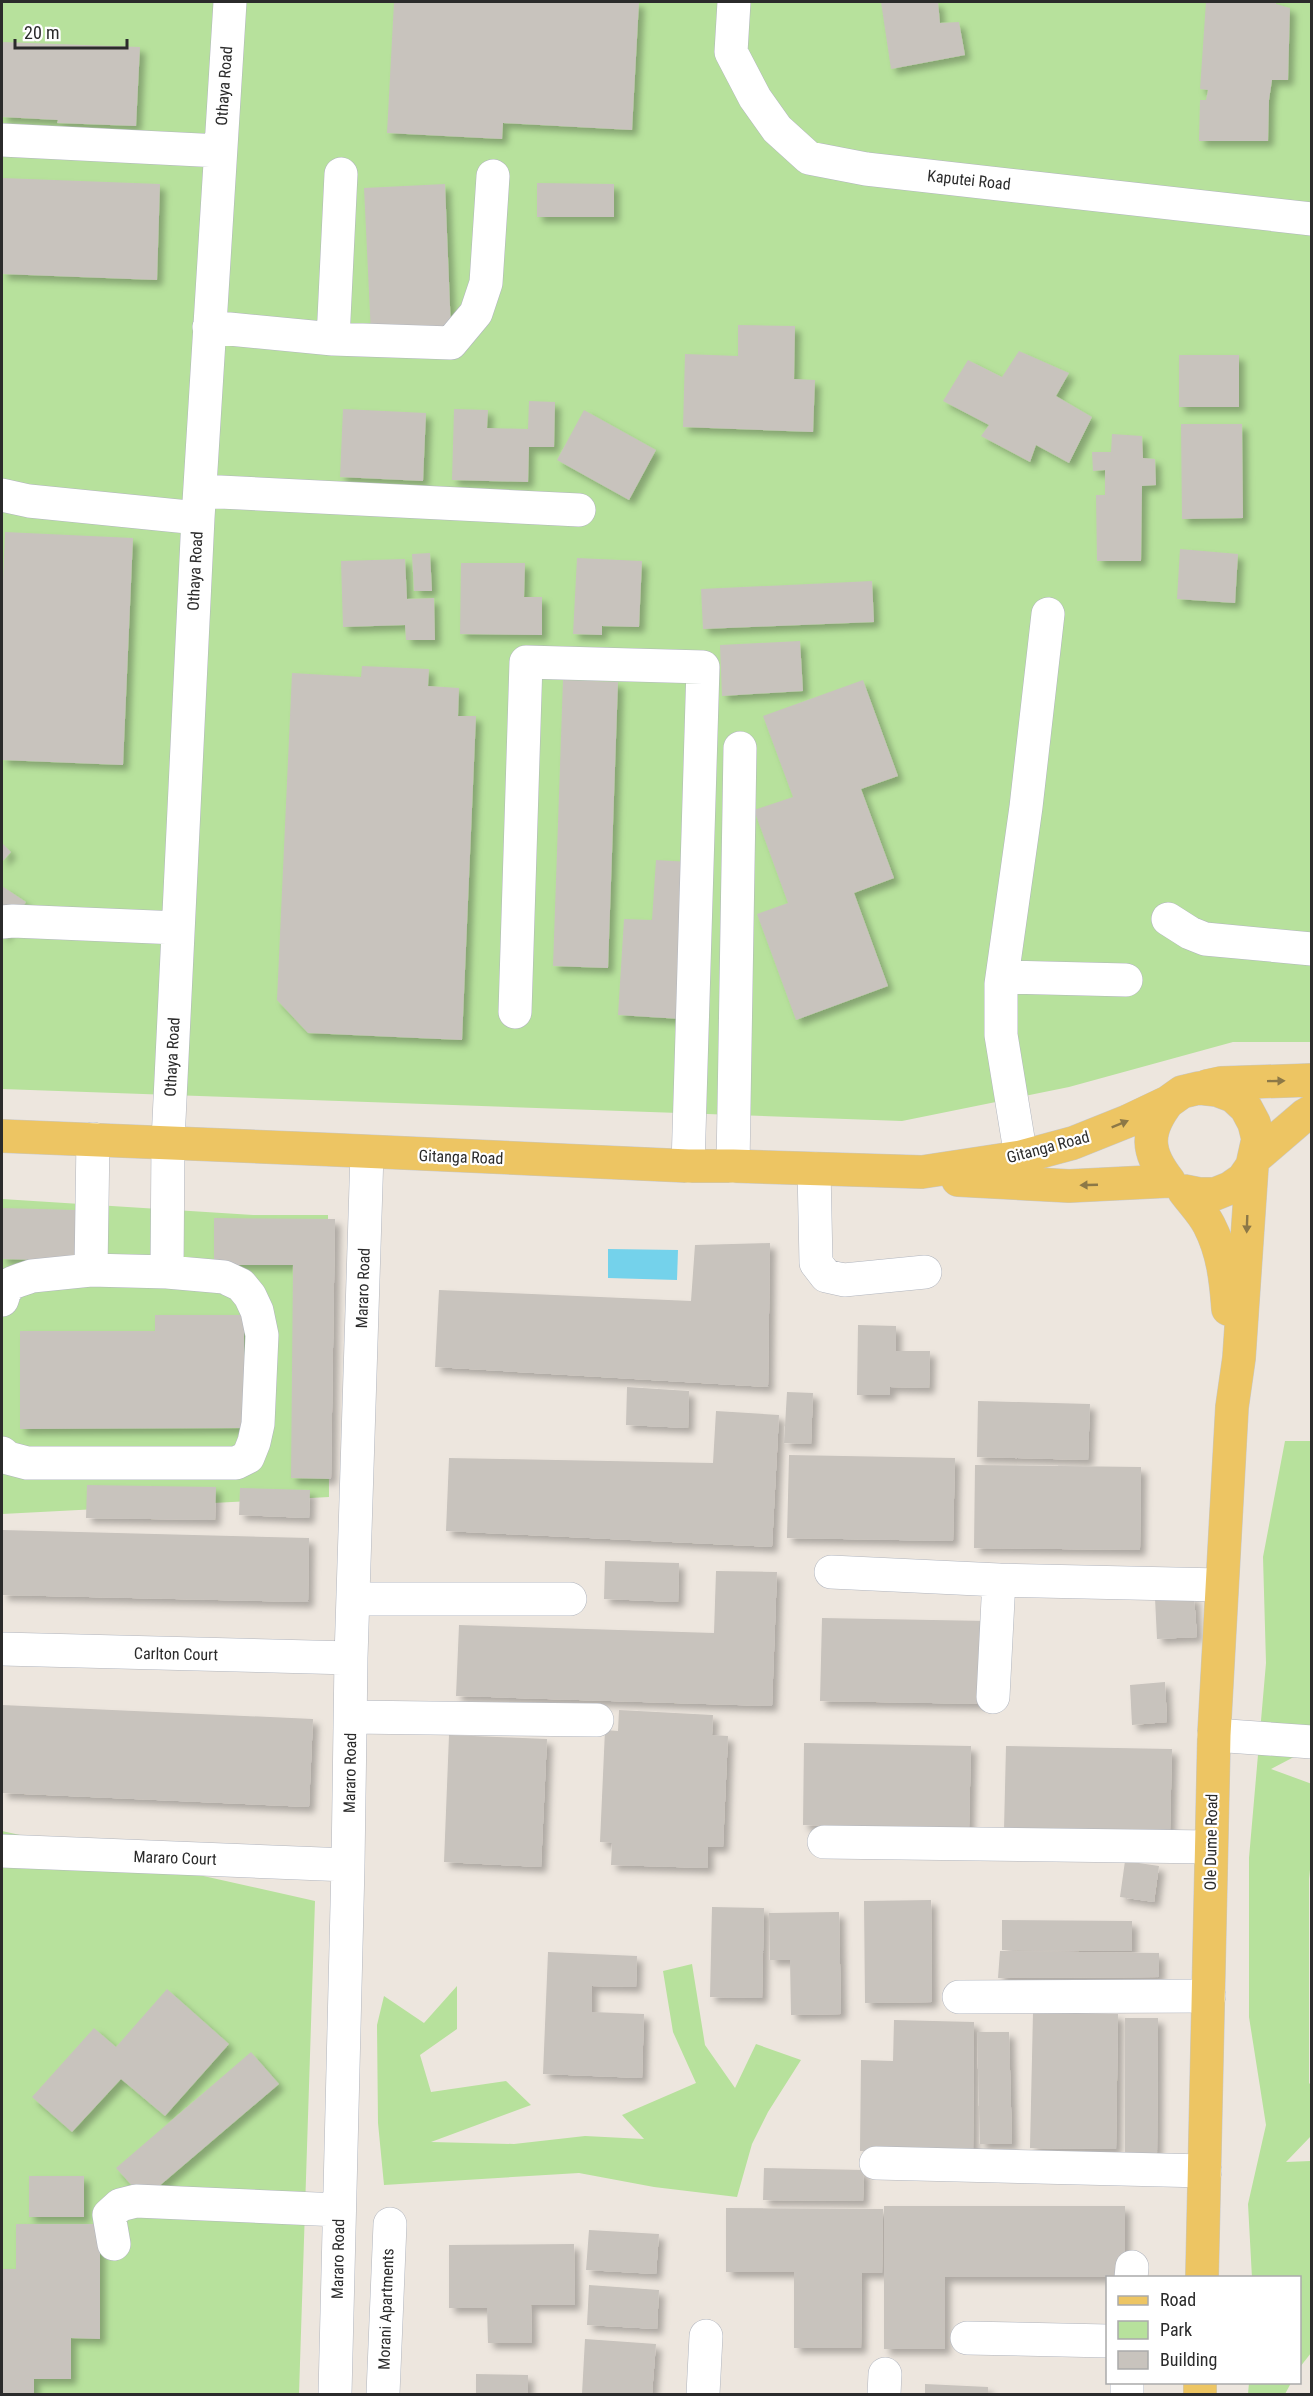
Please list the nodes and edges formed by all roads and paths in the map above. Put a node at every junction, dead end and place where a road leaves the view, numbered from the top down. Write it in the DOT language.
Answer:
graph roads {
  1 [pos="230,2"];
  2 [pos="734,2"];
  3 [pos="2,140"];
  4 [pos="220,151"];
  5 [pos="341,174"];
  6 [pos="493,176"];
  7 [pos="1311,219"];
  8 [pos="209,327"];
  9 [pos="333,339"];
  10 [pos="2,495"];
  11 [pos="199,505"];
  12 [pos="579,510"];
  13 [pos="1048,614"];
  14 [pos="740,748"];
  15 [pos="1168,919"];
  16 [pos="2,922"];
  17 [pos="178,928"];
  18 [pos="1311,949"];
  19 [pos="1002,977"];
  20 [pos="1126,980"];
  21 [pos="514,1012"];
  22 [pos="1311,1080"];
  23 [pos="1199,1088"];
  24 [pos="1168,1102"];
  25 [pos="1311,1111"];
  26 [pos="2,1136"];
  27 [pos="93,1139"];
  28 [pos="168,1141"];
  29 [pos="367,1153"];
  30 [pos="1021,1157"];
  31 [pos="1254,1161"];
  32 [pos="688,1166"];
  33 [pos="733,1166"];
  34 [pos="814,1169"];
  35 [pos="921,1172"];
  36 [pos="1176,1186"];
  37 [pos="91,1270"];
  38 [pos="167,1272"];
  39 [pos="925,1272"];
  40 [pos="2,1300"];
  41 [pos="1232,1407"];
  42 [pos="2,1453"];
  43 [pos="831,1572"];
  44 [pos="999,1580"];
  45 [pos="1221,1585"];
  46 [pos="353,1599"];
  47 [pos="570,1599"];
  48 [pos="2,1650"];
  49 [pos="351,1658"];
  50 [pos="993,1697"];
  51 [pos="351,1717"];
  52 [pos="597,1720"];
  53 [pos="1214,1735"];
  54 [pos="1311,1742"];
  55 [pos="824,1842"];
  56 [pos="1211,1847"];
  57 [pos="2,1851"];
  58 [pos="348,1865"];
  59 [pos="1209,1996"];
  60 [pos="959,1997"];
  61 [pos="876,2163"];
  62 [pos="1205,2171"];
  63 [pos="339,2210"];
  64 [pos="390,2224"];
  65 [pos="114,2244"];
  66 [pos="1202,2276"];
  67 [pos="706,2336"];
  68 [pos="967,2338"];
  69 [pos="1106,2342"];
  70 [pos="335,2394"];
  71 [pos="383,2394"];
  72 [pos="703,2394"];
  1 -- 4 [label="street, Othaya Road"];
  2 -- 7 [label="street, Kaputei Road"];
  3 -- 4 [label="street"];
  4 -- 8 [label="street, Othaya Road"];
  5 -- 9 [label="street"];
  6 -- 9 [label="street"];
  8 -- 9 [label="street"];
  8 -- 11 [label="street, Othaya Road"];
  10 -- 11 [label="street"];
  11 -- 12 [label="street"];
  11 -- 17 [label="street, Othaya Road"];
  13 -- 19 [label="street"];
  14 -- 33 [label="street"];
  15 -- 18 [label="street"];
  16 -- 17 [label="street"];
  17 -- 28 [label="street, Othaya Road"];
  19 -- 20 [label="street"];
  19 -- 30 [label="street"];
  21 -- 32 [label="street"];
  23 -- 22 [label="main road, Gitanga Road, one-way"];
  23 -- 24 [label="main road, Gitanga Road"];
  23 -- 31 [label="main road"];
  30 -- 24 [label="main road, Gitanga Road, one-way"];
  24 -- 36 [label="main road"];
  25 -- 31 [label="main road, Gitanga Road"];
  26 -- 27 [label="main road, Gitanga Road"];
  27 -- 28 [label="main road, Gitanga Road"];
  27 -- 37 [label="street"];
  28 -- 29 [label="main road, Gitanga Road"];
  28 -- 38 [label="street, Othaya Road"];
  29 -- 32 [label="main road, Gitanga Road"];
  29 -- 46 [label="street, Mararo Road"];
  30 -- 35 [label="main road, Gitanga Road"];
  31 -- 36 [label="main road, Gitanga Road"];
  31 -- 41 [label="main road, one-way"];
  32 -- 33 [label="main road, Gitanga Road"];
  33 -- 34 [label="main road, Gitanga Road"];
  34 -- 35 [label="main road, Gitanga Road"];
  34 -- 39 [label="street"];
  36 -- 35 [label="main road, Gitanga Road, one-way"];
  36 -- 41 [label="main road"];
  37 -- 38 [label="street"];
  37 -- 40 [label="street"];
  38 -- 42 [label="street"];
  41 -- 45 [label="main road, Ole Dume Road"];
  43 -- 44 [label="street"];
  44 -- 45 [label="street"];
  44 -- 50 [label="street"];
  45 -- 53 [label="main road, Ole Dume Road"];
  46 -- 47 [label="street"];
  46 -- 49 [label="street, Mararo Road"];
  48 -- 49 [label="street, Carlton Court"];
  49 -- 51 [label="street, Mararo Road"];
  51 -- 52 [label="street"];
  51 -- 58 [label="street, Mararo Road"];
  53 -- 54 [label="street"];
  53 -- 56 [label="main road, Ole Dume Road"];
  55 -- 56 [label="street"];
  56 -- 59 [label="main road, Ole Dume Road"];
  57 -- 58 [label="street, Mararo Court"];
  58 -- 63 [label="street, Mararo Road"];
  59 -- 60 [label="street"];
  59 -- 62 [label="main road, Ole Dume Road"];
  61 -- 62 [label="street"];
  62 -- 66 [label="main road, Ole Dume Road"];
  63 -- 65 [label="street"];
  63 -- 70 [label="street, Mararo Road"];
  64 -- 71 [label="street, Morani Apartments"];
  67 -- 72 [label="street"];
  68 -- 69 [label="street"];
}
